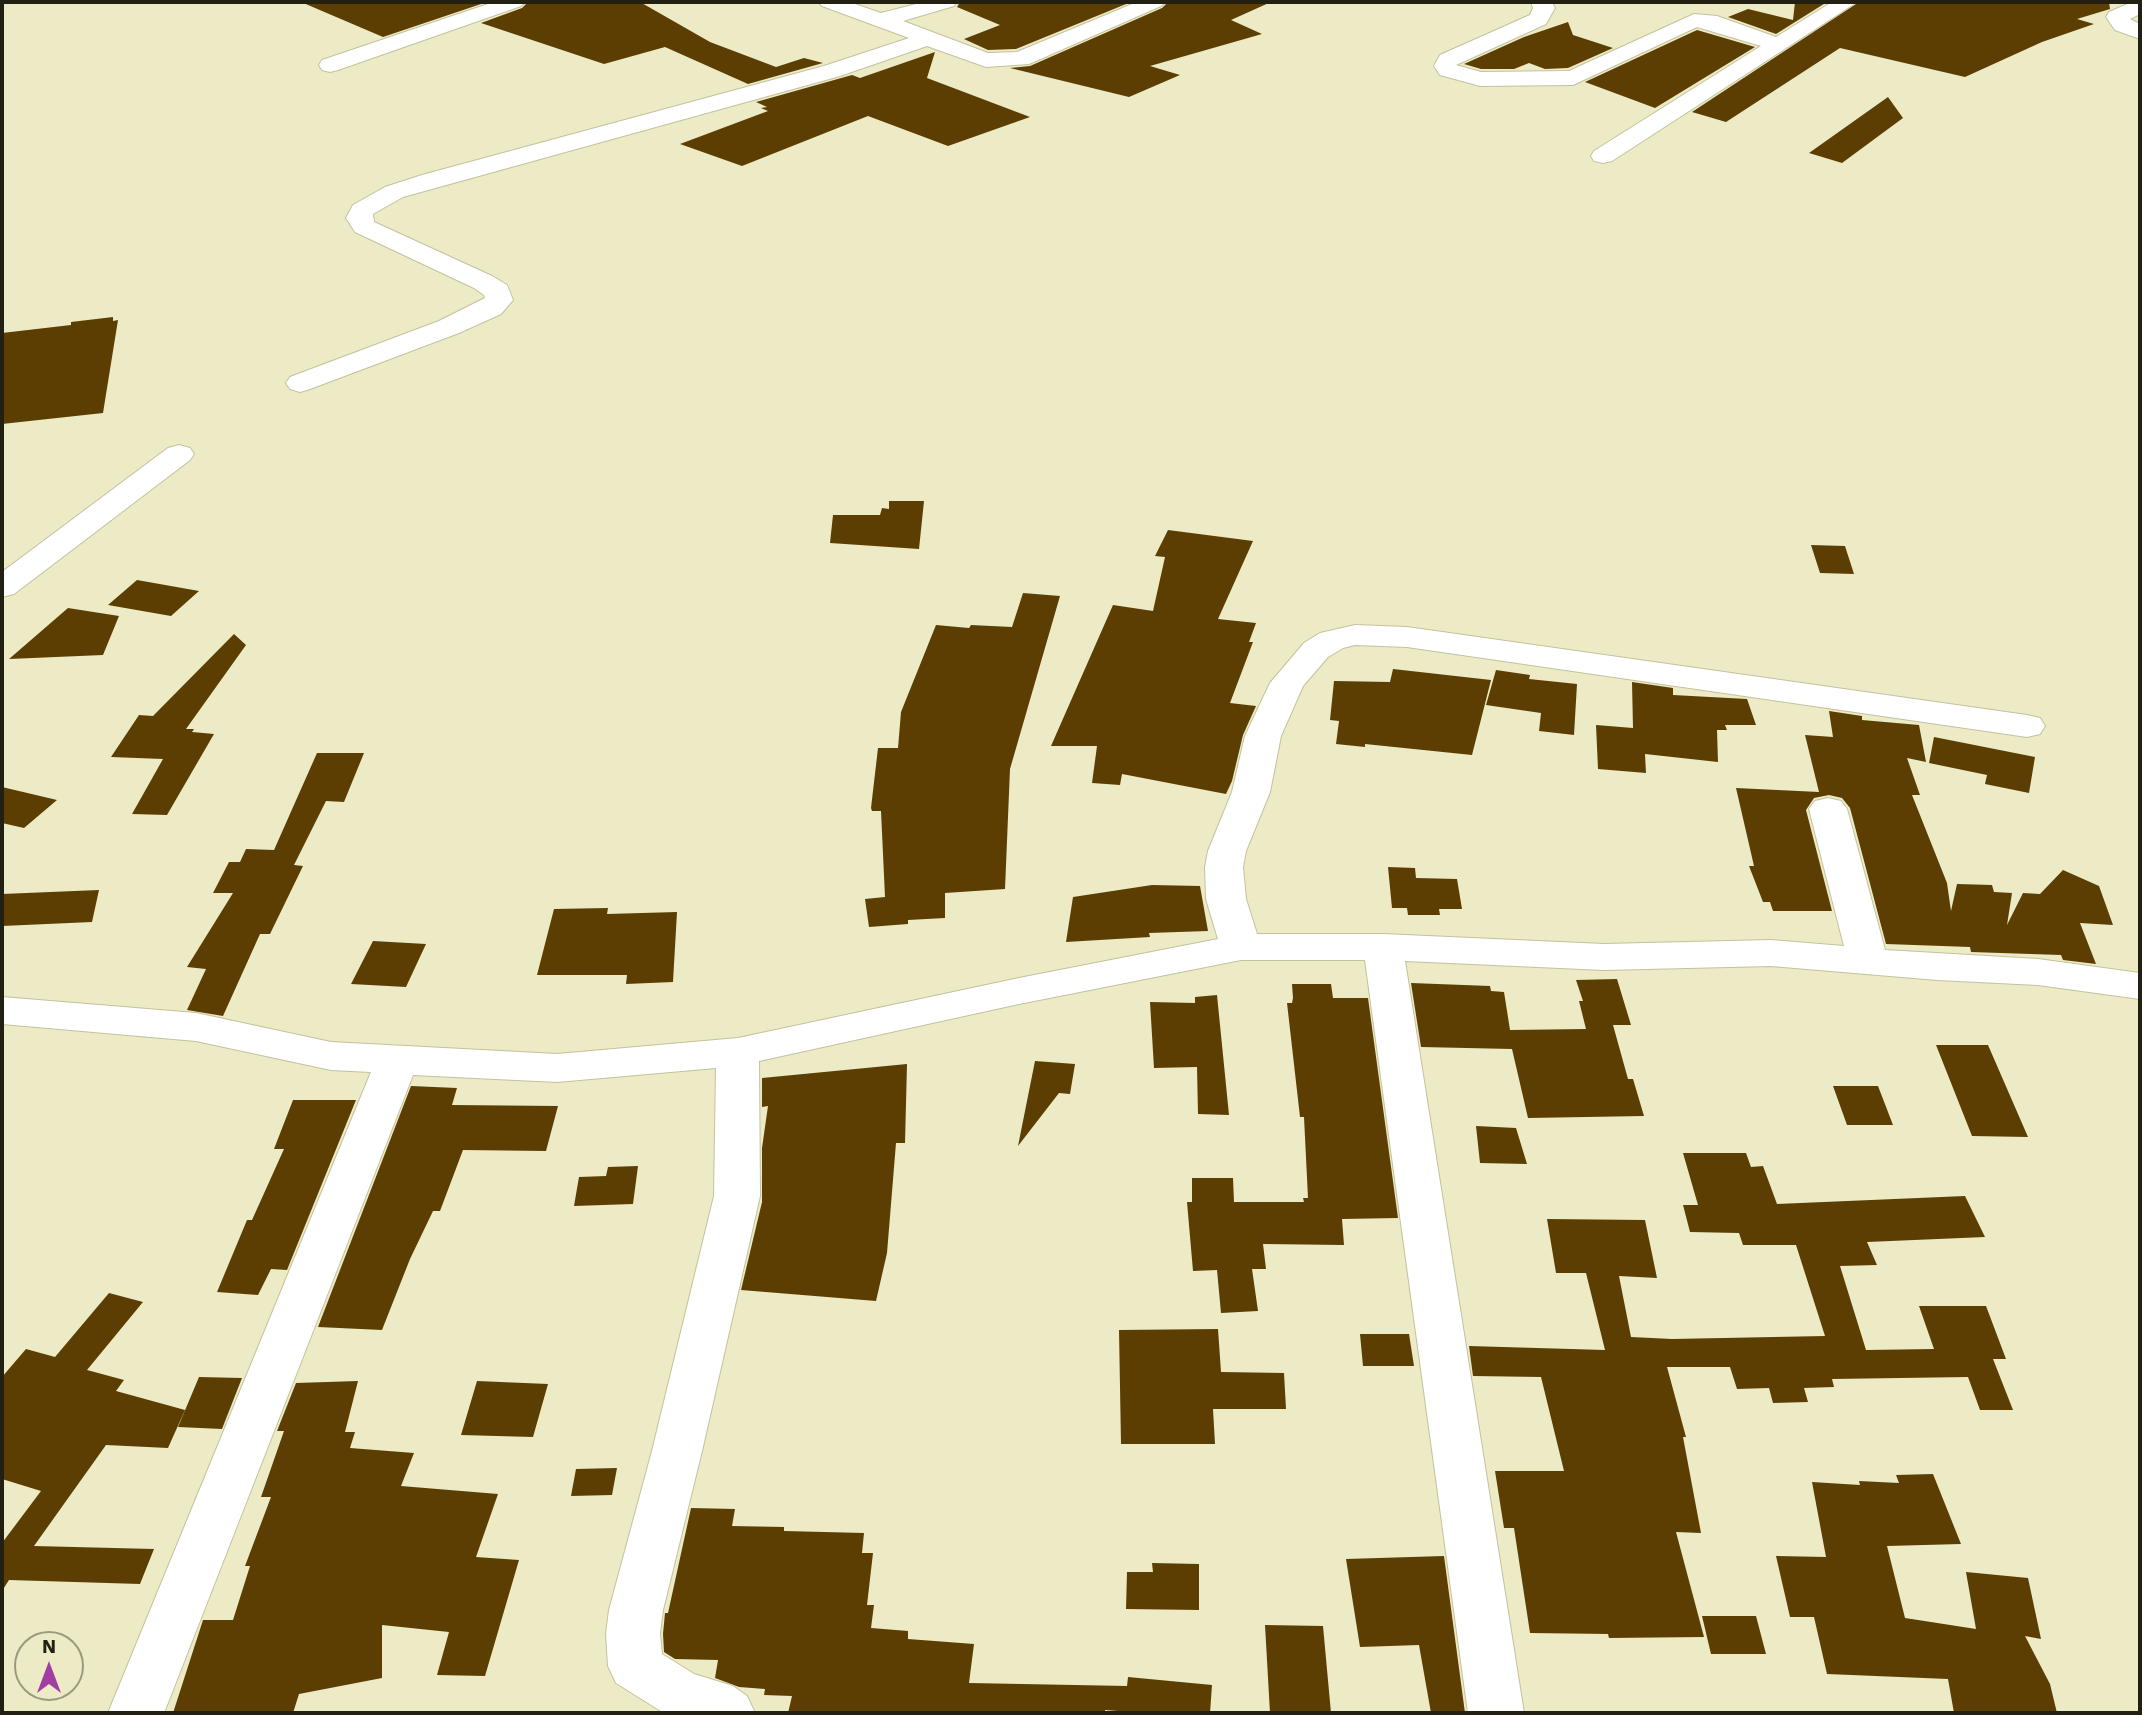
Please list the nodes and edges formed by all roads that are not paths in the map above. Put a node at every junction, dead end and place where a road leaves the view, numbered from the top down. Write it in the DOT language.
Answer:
graph roads {
  1 [pos="513,2"];
  2 [pos="830,2"];
  3 [pos="947,2"];
  4 [pos="1154,2"];
  5 [pos="1541,2"];
  6 [pos="1846,2"];
  7 [pos="2140,6"];
  8 [pos="881,20"];
  9 [pos="2140,32"];
  10 [pos="924,38"];
  11 [pos="1777,44"];
  12 [pos="330,65"];
  13 [pos="1603,156"];
  14 [pos="300,383"];
  15 [pos="179,454"];
  16 [pos="2,587"];
  17 [pos="2027,726"];
  18 [pos="1828,809"];
  19 [pos="1241,947"];
  20 [pos="1383,947"];
  21 [pos="1868,960"];
  22 [pos="2140,986"];
  23 [pos="2,1010"];
  24 [pos="738,1052"];
  25 [pos="397,1060"];
  26 [pos="136,1713"];
  27 [pos="727,1713"];
  28 [pos="1496,1713"];
  1 -- 12 [label="street"];
  2 -- 8 [label="street"];
  3 -- 8 [label="street"];
  4 -- 10 [label="street"];
  5 -- 11 [label="street"];
  6 -- 11 [label="street"];
  7 -- 9 [label="street"];
  8 -- 10 [label="street"];
  10 -- 14 [label="street"];
  11 -- 13 [label="street"];
  15 -- 16 [label="street"];
  17 -- 19 [label="street"];
  18 -- 21 [label="street"];
  19 -- 20 [label="street"];
  19 -- 24 [label="street"];
  20 -- 21 [label="street"];
  20 -- 28 [label="street"];
  21 -- 22 [label="street"];
  23 -- 25 [label="street"];
  24 -- 25 [label="street"];
  24 -- 27 [label="street"];
  25 -- 26 [label="street"];
}
